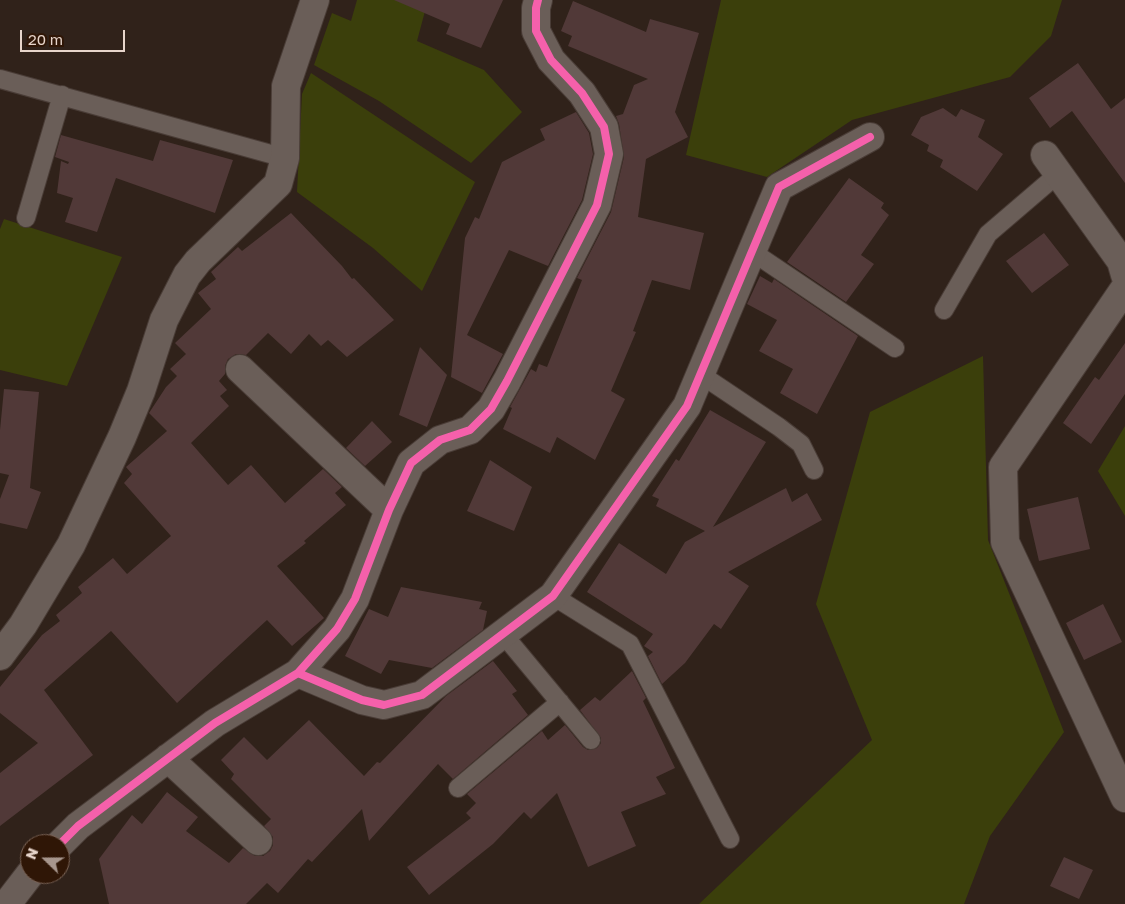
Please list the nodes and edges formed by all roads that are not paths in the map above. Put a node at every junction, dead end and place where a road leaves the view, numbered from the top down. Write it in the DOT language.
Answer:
graph roads {
  1 [pos="315,0"];
  2 [pos="538,0"];
  3 [pos="0,79"];
  4 [pos="62,95"];
  5 [pos="870,137"];
  6 [pos="286,158"];
  7 [pos="1052,164"];
  8 [pos="26,218"];
  9 [pos="751,251"];
  10 [pos="1125,275"];
  11 [pos="1125,288"];
  12 [pos="944,310"];
  13 [pos="895,348"];
  14 [pos="240,369"];
  15 [pos="700,374"];
  16 [pos="814,470"];
  17 [pos="389,510"];
  18 [pos="553,596"];
  19 [pos="503,634"];
  20 [pos="0,656"];
  21 [pos="298,673"];
  22 [pos="560,702"];
  23 [pos="591,740"];
  24 [pos="168,758"];
  25 [pos="458,788"];
  26 [pos="1125,798"];
  27 [pos="70,834"];
  28 [pos="730,840"];
  29 [pos="258,841"];
  30 [pos="22,884"];
  31 [pos="7,904"];
  1 -- 6 [label="street"];
  2 -- 17 [label="street"];
  3 -- 4 [label="lane"];
  4 -- 6 [label="lane"];
  4 -- 8 [label="lane"];
  5 -- 9 [label="street"];
  6 -- 20 [label="street"];
  7 -- 10 [label="street"];
  7 -- 12 [label="lane"];
  9 -- 13 [label="lane"];
  9 -- 15 [label="street"];
  11 -- 26 [label="street"];
  14 -- 17 [label="street"];
  15 -- 16 [label="lane"];
  15 -- 18 [label="street"];
  17 -- 21 [label="street"];
  18 -- 19 [label="street"];
  18 -- 28 [label="lane"];
  19 -- 21 [label="street"];
  19 -- 22 [label="lane"];
  21 -- 24 [label="street"];
  22 -- 23 [label="lane"];
  22 -- 25 [label="lane"];
  24 -- 27 [label="street"];
  24 -- 29 [label="street"];
  30 -- 31 [label="street"];
}
